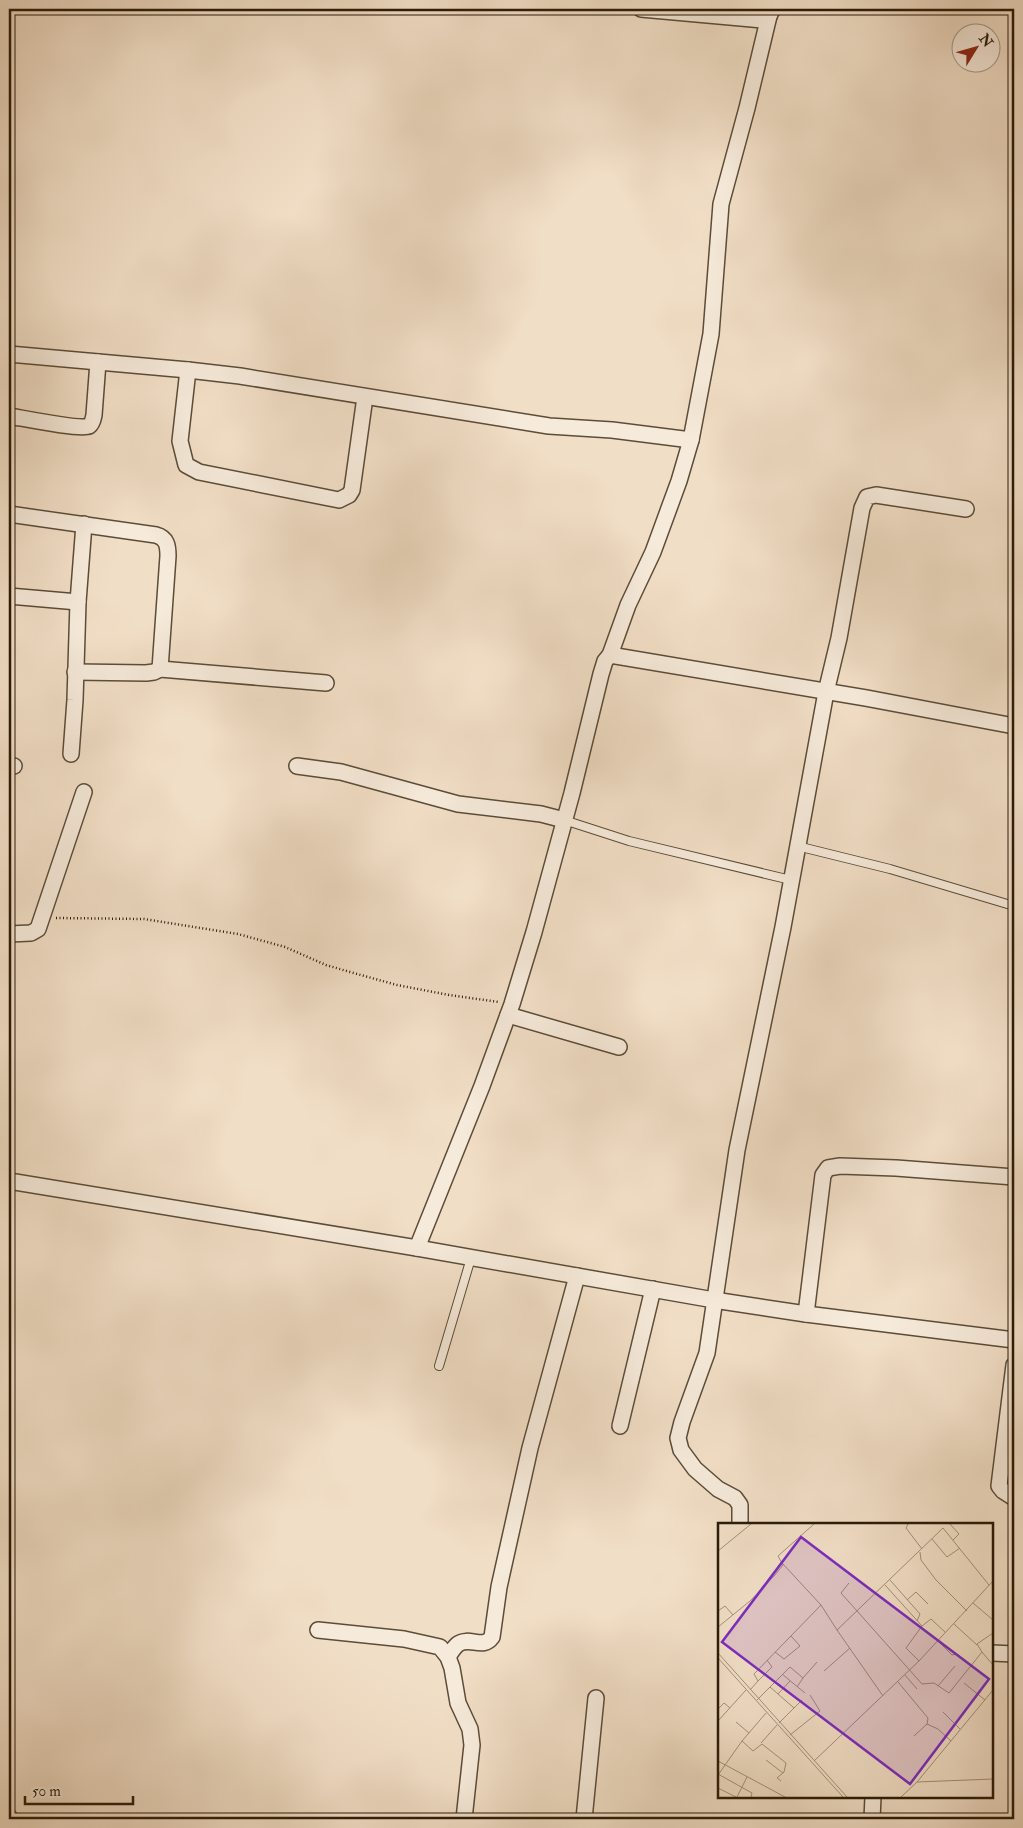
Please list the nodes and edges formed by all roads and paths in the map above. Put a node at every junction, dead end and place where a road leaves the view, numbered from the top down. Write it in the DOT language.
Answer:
graph roads {
  1 [pos="641,9"];
  2 [pos="771,12"];
  3 [pos="9,354"];
  4 [pos="98,362"];
  5 [pos="188,370"];
  6 [pos="365,397"];
  7 [pos="9,416"];
  8 [pos="691,440"];
  9 [pos="966,509"];
  10 [pos="9,514"];
  11 [pos="84,524"];
  12 [pos="9,596"];
  13 [pos="78,602"];
  14 [pos="610,655"];
  15 [pos="160,669"];
  16 [pos="75,672"];
  17 [pos="326,683"];
  18 [pos="826,692"];
  19 [pos="1014,726"];
  20 [pos="71,754"];
  21 [pos="297,766"];
  22 [pos="84,792"];
  23 [pos="564,820"];
  24 [pos="797,846"];
  25 [pos="791,880"];
  26 [pos="1014,906"];
  27 [pos="42,919"];
  28 [pos="9,934"];
  29 [pos="510,1009"];
  30 [pos="620,1047"];
  31 [pos="1014,1177"];
  32 [pos="9,1181"];
  33 [pos="417,1248"];
  34 [pos="471,1258"];
  35 [pos="577,1276"];
  36 [pos="653,1289"];
  37 [pos="714,1300"];
  38 [pos="806,1314"];
  39 [pos="1014,1340"];
  40 [pos="1014,1365"];
  41 [pos="439,1366"];
  42 [pos="620,1426"];
  43 [pos="1014,1498"];
  44 [pos="740,1523"];
  45 [pos="318,1630"];
  46 [pos="993,1653"];
  47 [pos="1014,1654"];
  48 [pos="448,1656"];
  49 [pos="596,1698"];
  50 [pos="873,1798"];
  51 [pos="9,1811"];
  52 [pos="16,1819"];
  53 [pos="464,1819"];
  54 [pos="584,1819"];
  55 [pos="872,1819"];
  1 -- 2 [label="street"];
  2 -- 8 [label="street"];
  3 -- 4 [label="street"];
  4 -- 5 [label="street"];
  4 -- 7 [label="street"];
  5 -- 6 [label="street"];
  5 -- 6 [label="street"];
  6 -- 8 [label="street"];
  8 -- 14 [label="street"];
  9 -- 18 [label="street"];
  10 -- 11 [label="street"];
  11 -- 13 [label="street"];
  11 -- 15 [label="street"];
  12 -- 13 [label="street"];
  13 -- 16 [label="street"];
  14 -- 18 [label="street"];
  14 -- 23 [label="street"];
  15 -- 16 [label="street"];
  15 -- 17 [label="street"];
  16 -- 20 [label="street"];
  18 -- 19 [label="street"];
  18 -- 24 [label="street"];
  21 -- 23 [label="street"];
  22 -- 27 [label="street"];
  23 -- 25 [label="lane"];
  23 -- 29 [label="street"];
  24 -- 25 [label="street"];
  24 -- 26 [label="lane"];
  25 -- 37 [label="street"];
  27 -- 28 [label="street"];
  27 -- 29 [label="path"];
  29 -- 30 [label="street"];
  29 -- 33 [label="street"];
  31 -- 38 [label="street"];
  32 -- 33 [label="street"];
  33 -- 34 [label="street"];
  34 -- 35 [label="street"];
  34 -- 41 [label="lane"];
  35 -- 36 [label="street"];
  35 -- 48 [label="street"];
  36 -- 37 [label="street"];
  36 -- 42 [label="street"];
  37 -- 38 [label="street"];
  37 -- 44 [label="street"];
  38 -- 39 [label="street"];
  40 -- 43 [label="street"];
  45 -- 48 [label="street"];
  46 -- 47 [label="street"];
  48 -- 53 [label="street"];
  49 -- 54 [label="street"];
  50 -- 55 [label="street"];
  51 -- 52 [label="lane"];
}
